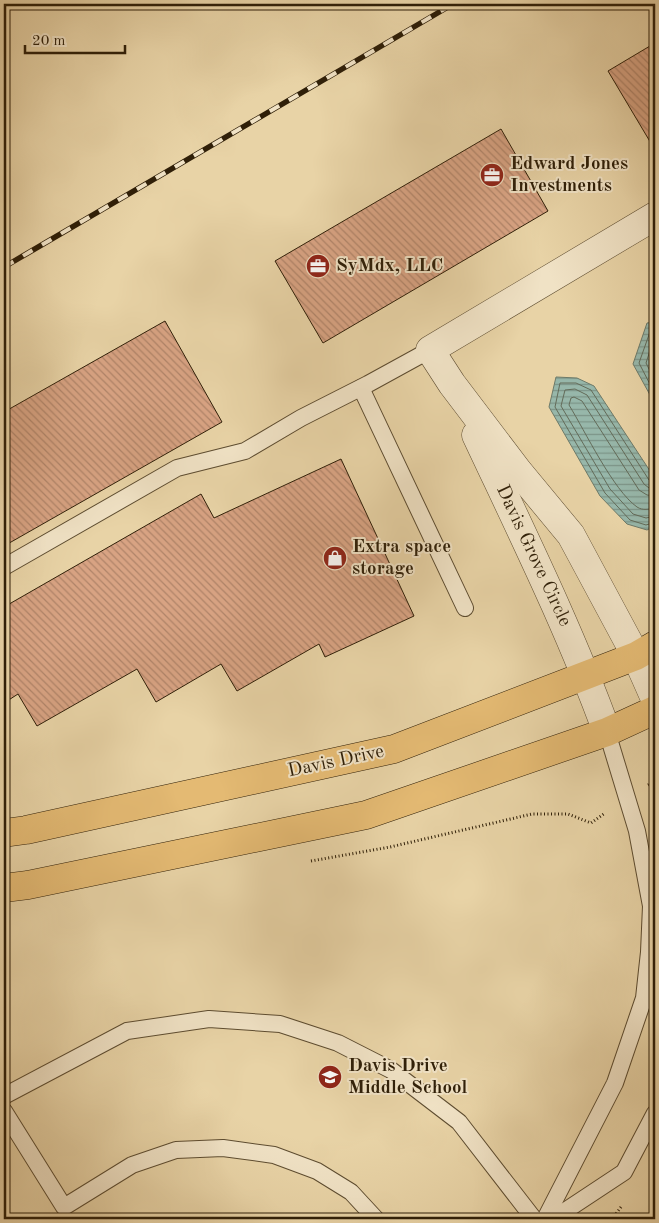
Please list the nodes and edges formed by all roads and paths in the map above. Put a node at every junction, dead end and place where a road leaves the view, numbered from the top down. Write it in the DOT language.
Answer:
graph roads {
  1 [pos="655,216"];
  2 [pos="430,350"];
  3 [pos="452,384"];
  4 [pos="361,388"];
  5 [pos="4,567"];
  6 [pos="465,608"];
  7 [pos="646,651"];
  8 [pos="586,675"];
  9 [pos="655,699"];
  10 [pos="655,710"];
  11 [pos="607,732"];
  12 [pos="4,833"];
  13 [pos="4,888"];
  14 [pos="4,1096"];
  15 [pos="4,1111"];
  16 [pos="655,1113"];
  17 [pos="376,1219"];
  18 [pos="534,1219"];
  19 [pos="545,1219"];
  20 [pos="553,1219"];
  1 -- 2 [label="street"];
  2 -- 3 [label="street, Davis Grove Circle"];
  2 -- 4 [label="lane"];
  3 -- 7 [label="street, Davis Grove Circle"];
  3 -- 8 [label="street, Davis Grove Circle"];
  4 -- 5 [label="lane"];
  4 -- 6 [label="lane"];
  7 -- 8 [label="main road, Davis Drive"];
  7 -- 9 [label="street, Davis Grove Circle"];
  8 -- 11 [label="street, Davis Grove Circle"];
  8 -- 12 [label="main road, Davis Drive"];
  10 -- 11 [label="main road"];
  11 -- 13 [label="main road"];
  11 -- 19 [label="lane"];
  14 -- 18 [label="lane"];
  15 -- 17 [label="lane"];
  16 -- 20 [label="lane"];
}
